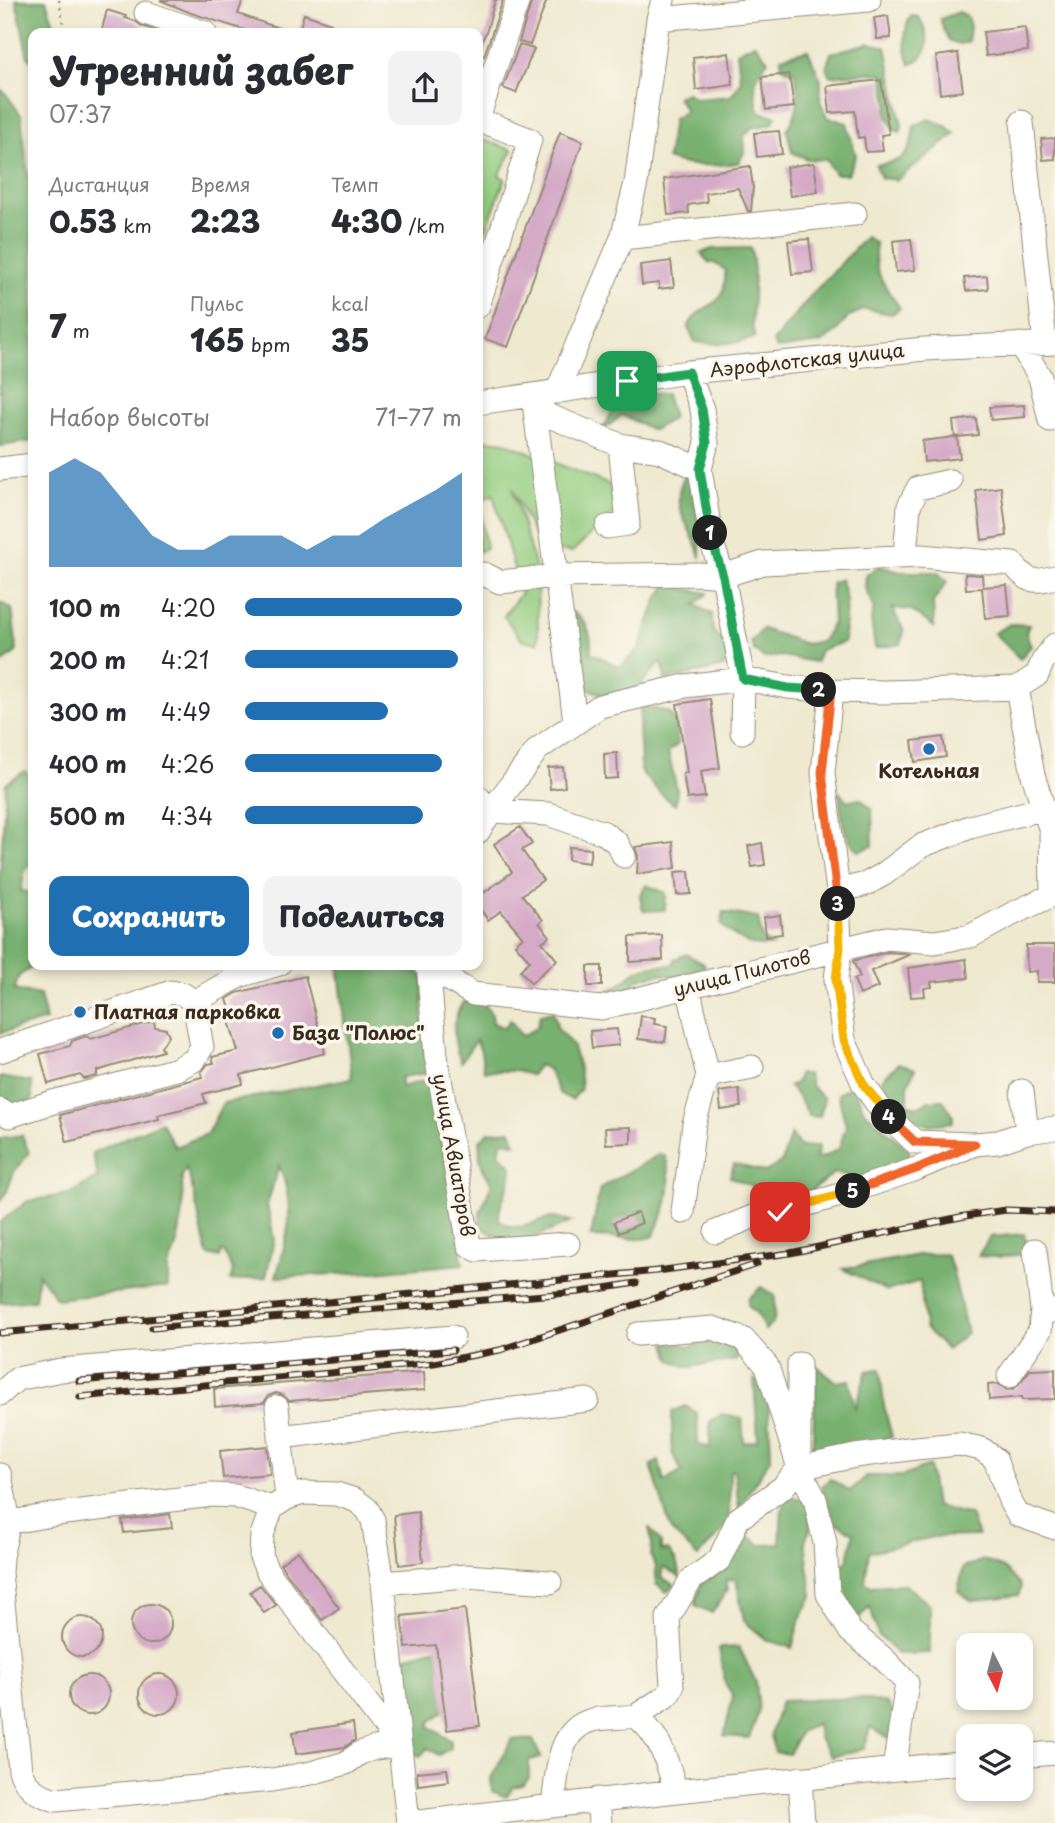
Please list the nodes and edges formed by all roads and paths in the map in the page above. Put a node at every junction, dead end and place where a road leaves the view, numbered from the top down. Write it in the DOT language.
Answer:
graph roads {
  1 [pos="60,0"];
  2 [pos="518,0"];
  3 [pos="869,0"];
  4 [pos="660,9"];
  5 [pos="146,13"];
  6 [pos="64,28"];
  7 [pos="190,28"];
  8 [pos="483,105"];
  9 [pos="483,122"];
  10 [pos="1022,122"];
  11 [pos="855,214"];
  12 [pos="622,238"];
  13 [pos="483,290"];
  14 [pos="1050,343"];
  15 [pos="1020,344"];
  16 [pos="688,372"];
  17 [pos="557,392"];
  18 [pos="533,395"];
  19 [pos="483,402"];
  20 [pos="1050,420"];
  21 [pos="620,445"];
  22 [pos="28,466"];
  23 [pos="0,469"];
  24 [pos="700,469"];
  25 [pos="950,481"];
  26 [pos="607,527"];
  27 [pos="905,556"];
  28 [pos="483,574"];
  29 [pos="556,576"];
  30 [pos="723,576"];
  31 [pos="1055,577"];
  32 [pos="1055,645"];
  33 [pos="743,679"];
  34 [pos="1046,680"];
  35 [pos="1017,688"];
  36 [pos="831,691"];
  37 [pos="575,720"];
  38 [pos="742,732"];
  39 [pos="484,804"];
  40 [pos="1045,808"];
  41 [pos="1053,832"];
  42 [pos="624,856"];
  43 [pos="838,891"];
  44 [pos="1053,895"];
  45 [pos="840,948"];
  46 [pos="259,970"];
  47 [pos="427,970"];
  48 [pos="435,970"];
  49 [pos="688,986"];
  50 [pos="194,1002"];
  51 [pos="0,1051"];
  52 [pos="751,1067"];
  53 [pos="708,1076"];
  54 [pos="1022,1091"];
  55 [pos="0,1110"];
  56 [pos="1055,1128"];
  57 [pos="1027,1132"];
  58 [pos="975,1144"];
  59 [pos="683,1212"];
  60 [pos="716,1232"];
  61 [pos="568,1244"];
  62 [pos="1035,1250"];
  63 [pos="1049,1311"];
  64 [pos="638,1334"];
  65 [pos="453,1337"];
  66 [pos="799,1364"];
  67 [pos="1009,1376"];
  68 [pos="0,1394"];
  69 [pos="587,1400"];
  70 [pos="277,1408"];
  71 [pos="280,1437"];
  72 [pos="799,1468"];
  73 [pos="0,1475"];
  74 [pos="280,1503"];
  75 [pos="5,1523"];
  76 [pos="1055,1528"];
  77 [pos="550,1582"];
  78 [pos="383,1583"];
  79 [pos="636,1716"];
  80 [pos="399,1745"];
  81 [pos="1055,1753"];
  82 [pos="1033,1755"];
  83 [pos="956,1763"];
  84 [pos="894,1769"];
  85 [pos="800,1778"];
  86 [pos="676,1791"];
  87 [pos="598,1799"];
  88 [pos="553,1804"];
  89 [pos="409,1823"];
  90 [pos="600,1823"];
  91 [pos="803,1823"];
  1 -- 6 [label="path"];
  2 -- 8 [label="street"];
  3 -- 4 [label="street"];
  4 -- 12 [label="street"];
  5 -- 7 [label="street"];
  9 -- 13 [label="street"];
  10 -- 14 [label="street"];
  11 -- 12 [label="street"];
  12 -- 17 [label="street"];
  14 -- 15 [label="street, Аэрофлотская улица"];
  15 -- 16 [label="street, Аэрофлотская улица"];
  15 -- 20 [label="street"];
  16 -- 17 [label="street, Аэрофлотская улица"];
  16 -- 24 [label="street"];
  17 -- 18 [label="street, Аэрофлотская улица"];
  18 -- 19 [label="street, Аэрофлотская улица"];
  18 -- 21 [label="street"];
  18 -- 29 [label="street"];
  21 -- 24 [label="street"];
  21 -- 26 [label="street"];
  22 -- 23 [label="street"];
  24 -- 30 [label="street"];
  25 -- 27 [label="street"];
  27 -- 30 [label="street"];
  27 -- 31 [label="street"];
  28 -- 29 [label="street"];
  29 -- 30 [label="street"];
  29 -- 37 [label="street"];
  30 -- 33 [label="street"];
  32 -- 34 [label="street"];
  33 -- 36 [label="street"];
  33 -- 37 [label="street"];
  33 -- 38 [label="street"];
  34 -- 35 [label="street"];
  35 -- 36 [label="street"];
  35 -- 40 [label="street"];
  36 -- 43 [label="street"];
  37 -- 39 [label="street"];
  39 -- 42 [label="street"];
  40 -- 41 [label="street"];
  40 -- 43 [label="street"];
  41 -- 44 [label="street"];
  43 -- 45 [label="street"];
  44 -- 45 [label="street, улица Пилотов"];
  45 -- 49 [label="street, улица Пилотов"];
  45 -- 58 [label="street"];
  46 -- 50 [label="street"];
  47 -- 61 [label="street, улица Авиаторов"];
  48 -- 49 [label="street, улица Пилотов"];
  49 -- 53 [label="street"];
  50 -- 51 [label="street"];
  50 -- 55 [label="street"];
  52 -- 53 [label="street"];
  53 -- 59 [label="street"];
  54 -- 57 [label="street"];
  56 -- 57 [label="street"];
  57 -- 58 [label="street"];
  58 -- 60 [label="street"];
  62 -- 63 [label="street"];
  63 -- 67 [label="street"];
  64 -- 72 [label="street"];
  65 -- 68 [label="street"];
  66 -- 72 [label="street"];
  69 -- 71 [label="street"];
  70 -- 71 [label="street"];
  71 -- 74 [label="street"];
  72 -- 76 [label="street"];
  72 -- 79 [label="street"];
  72 -- 84 [label="street"];
  73 -- 75 [label="street"];
  74 -- 75 [label="street"];
  74 -- 78 [label="street"];
  74 -- 80 [label="street"];
  75 -- 80 [label="street"];
  77 -- 78 [label="street"];
  78 -- 80 [label="street"];
  79 -- 86 [label="street"];
  79 -- 88 [label="street"];
  80 -- 89 [label="street"];
  81 -- 82 [label="street"];
  83 -- 84 [label="street"];
  84 -- 85 [label="street"];
  85 -- 86 [label="street"];
  85 -- 91 [label="street"];
  86 -- 87 [label="street"];
  87 -- 88 [label="street"];
  87 -- 90 [label="street"];
  88 -- 89 [label="street"];
}
